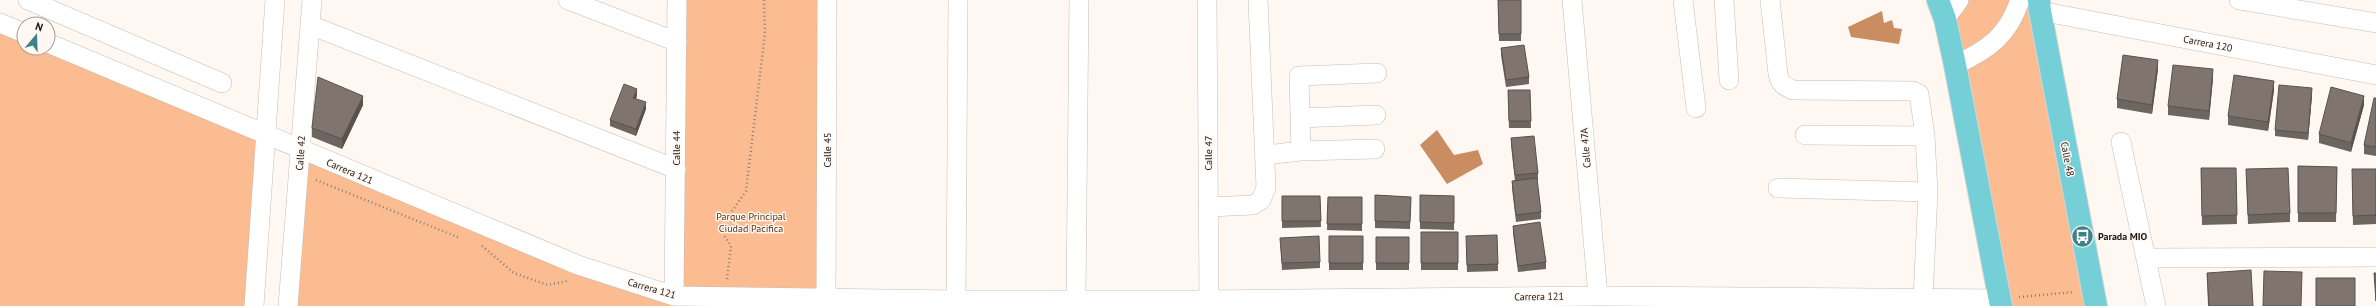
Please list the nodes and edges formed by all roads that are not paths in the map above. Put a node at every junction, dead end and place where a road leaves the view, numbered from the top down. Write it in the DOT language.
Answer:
graph roads {
  1 [pos="28,0"];
  2 [pos="275,0"];
  3 [pos="312,0"];
  4 [pos="568,0"];
  5 [pos="677,0"];
  6 [pos="827,0"];
  7 [pos="958,0"];
  8 [pos="1079,0"];
  9 [pos="1207,0"];
  10 [pos="1258,0"];
  11 [pos="1572,0"];
  12 [pos="1683,0"];
  13 [pos="1724,0"];
  14 [pos="1770,0"];
  15 [pos="1959,0"];
  16 [pos="2020,0"];
  17 [pos="2239,0"];
  18 [pos="2040,6"];
  19 [pos="1941,10"];
  20 [pos="0,23"];
  21 [pos="2376,24"];
  22 [pos="310,25"];
  23 [pos="16,30"];
  24 [pos="677,42"];
  25 [pos="56,46"];
  26 [pos="1955,65"];
  27 [pos="1377,73"];
  28 [pos="2376,75"];
  29 [pos="1729,80"];
  30 [pos="222,83"];
  31 [pos="1696,108"];
  32 [pos="1376,115"];
  33 [pos="1300,118"];
  34 [pos="265,134"];
  35 [pos="1805,135"];
  36 [pos="1925,136"];
  37 [pos="2121,142"];
  38 [pos="1375,149"];
  39 [pos="301,150"];
  40 [pos="1301,151"];
  41 [pos="1266,155"];
  42 [pos="676,169"];
  43 [pos="1778,188"];
  44 [pos="1928,192"];
  45 [pos="1209,207"];
  46 [pos="2376,257"];
  47 [pos="2148,258"];
  48 [pos="674,296"];
  49 [pos="1598,296"];
  50 [pos="2094,298"];
  51 [pos="1076,299"];
  52 [pos="826,300"];
  53 [pos="956,300"];
  54 [pos="1923,300"];
  55 [pos="2000,302"];
  56 [pos="1209,303"];
  57 [pos="254,306"];
  58 [pos="288,306"];
  59 [pos="2156,306"];
  1 -- 30 [label="street"];
  2 -- 34 [label="street"];
  3 -- 22 [label="street, Calle 42"];
  4 -- 24 [label="street"];
  5 -- 24 [label="street, Calle 44"];
  6 -- 52 [label="street, Calle 45"];
  7 -- 53 [label="street"];
  8 -- 51 [label="street"];
  9 -- 45 [label="street, Calle 47"];
  10 -- 41 [label="street"];
  11 -- 49 [label="street, Calle 47A"];
  12 -- 31 [label="street"];
  13 -- 29 [label="street"];
  14 -- 36 [label="street"];
  15 -- 19 [label="street"];
  16 -- 26 [label="street"];
  17 -- 21 [label="street"];
  18 -- 28 [label="street, Carrera 120"];
  18 -- 50 [label="main road, Calle 48"];
  19 -- 26 [label="main road"];
  20 -- 23 [label="street"];
  22 -- 39 [label="street, Calle 42"];
  22 -- 42 [label="street"];
  24 -- 42 [label="street, Calle 44"];
  25 -- 34 [label="street, Carrera 121"];
  26 -- 55 [label="main road"];
  27 -- 33 [label="street"];
  32 -- 33 [label="street"];
  33 -- 40 [label="street"];
  34 -- 39 [label="street, Carrera 121"];
  34 -- 57 [label="street"];
  35 -- 36 [label="street"];
  36 -- 44 [label="street"];
  37 -- 47 [label="street"];
  38 -- 40 [label="street"];
  39 -- 48 [label="street, Carrera 121"];
  39 -- 58 [label="street, Calle 42"];
  40 -- 41 [label="street"];
  41 -- 45 [label="street"];
  42 -- 48 [label="street, Calle 44"];
  43 -- 44 [label="street"];
  44 -- 54 [label="street"];
  45 -- 56 [label="street, Calle 47"];
  46 -- 47 [label="street"];
  47 -- 59 [label="street"];
  48 -- 52 [label="street, Carrera 121"];
  49 -- 54 [label="street, Carrera 121"];
  49 -- 56 [label="street, Carrera 121"];
  51 -- 53 [label="street, Carrera 121"];
  51 -- 56 [label="street, Carrera 121"];
  52 -- 53 [label="street, Carrera 121"];
  54 -- 55 [label="street, Carrera 121"];
}
